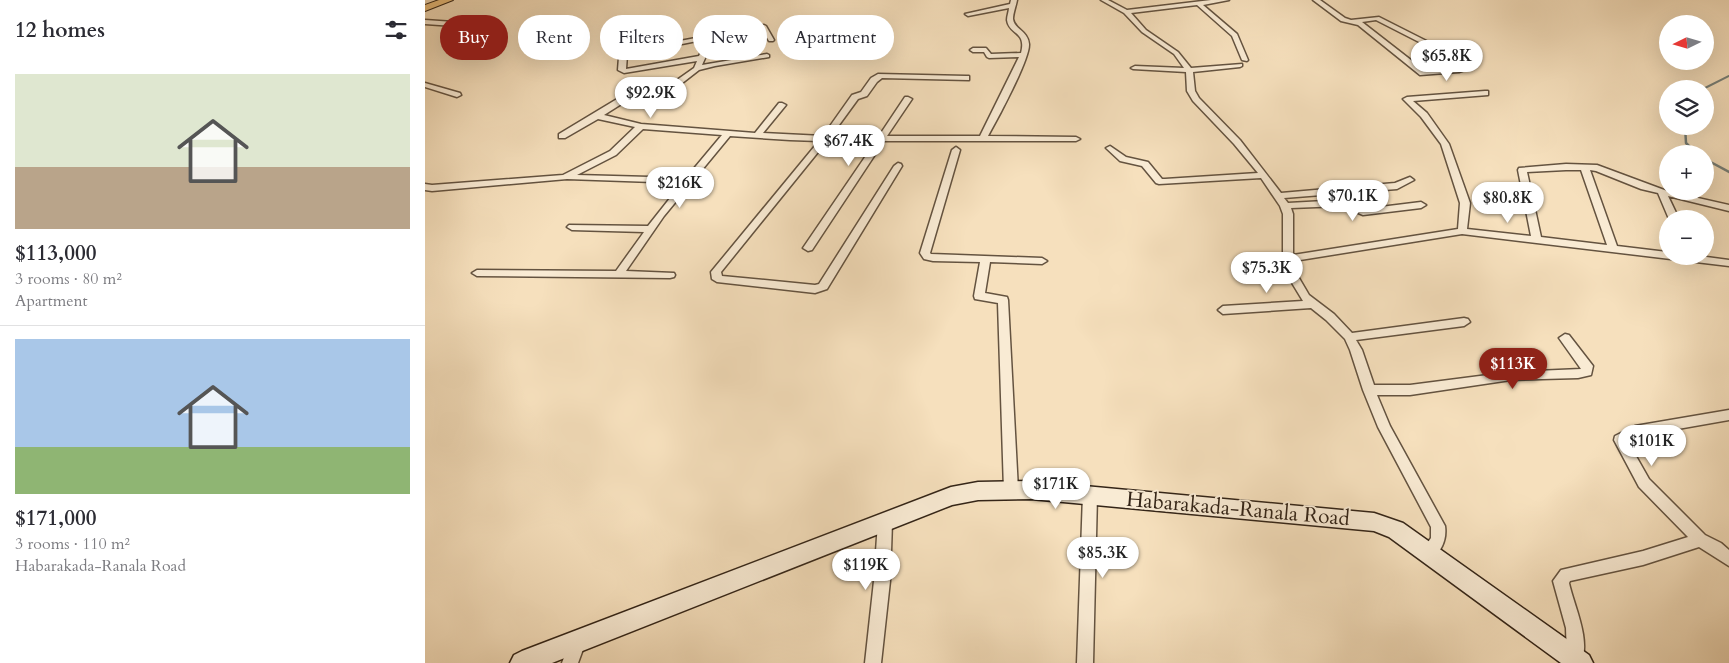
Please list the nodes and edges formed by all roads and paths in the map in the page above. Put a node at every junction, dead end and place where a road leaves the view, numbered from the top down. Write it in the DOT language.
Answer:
graph roads {
  1 [pos="448,0"];
  2 [pos="1104,0"];
  3 [pos="1226,0"];
  4 [pos="1316,0"];
  5 [pos="1014,2"];
  6 [pos="1200,5"];
  7 [pos="425,8"];
  8 [pos="1127,12"];
  9 [pos="968,14"];
  10 [pos="1353,21"];
  11 [pos="425,22"];
  12 [pos="440,23"];
  13 [pos="767,33"];
  14 [pos="693,39"];
  15 [pos="771,40"];
  16 [pos="973,50"];
  17 [pos="1023,55"];
  18 [pos="693,59"];
  19 [pos="700,60"];
  20 [pos="740,60"];
  21 [pos="1135,68"];
  22 [pos="697,69"];
  23 [pos="1189,70"];
  24 [pos="966,78"];
  25 [pos="427,87"];
  26 [pos="1485,93"];
  27 [pos="457,95"];
  28 [pos="908,99"];
  29 [pos="782,105"];
  30 [pos="597,116"];
  31 [pos="641,126"];
  32 [pos="728,133"];
  33 [pos="562,136"];
  34 [pos="757,136"];
  35 [pos="984,137"];
  36 [pos="825,138"];
  37 [pos="881,139"];
  38 [pos="1076,139"];
  39 [pos="1110,148"];
  40 [pos="955,150"];
  41 [pos="898,166"];
  42 [pos="1585,168"];
  43 [pos="1264,175"];
  44 [pos="565,177"];
  45 [pos="1410,180"];
  46 [pos="687,181"];
  47 [pos="425,187"];
  48 [pos="1659,191"];
  49 [pos="1278,196"];
  50 [pos="1695,200"];
  51 [pos="1421,205"];
  52 [pos="1285,206"];
  53 [pos="1729,208"];
  54 [pos="571,227"];
  55 [pos="651,229"];
  56 [pos="1462,231"];
  57 [pos="1537,240"];
  58 [pos="808,248"];
  59 [pos="1613,250"];
  60 [pos="1659,255"];
  61 [pos="986,259"];
  62 [pos="1288,259"];
  63 [pos="1042,261"];
  64 [pos="1714,261"];
  65 [pos="1729,263"];
  66 [pos="477,273"];
  67 [pos="619,274"];
  68 [pos="670,275"];
  69 [pos="1313,304"];
  70 [pos="1223,310"];
  71 [pos="1464,322"];
  72 [pos="1349,337"];
  73 [pos="1565,338"];
  74 [pos="1369,390"];
  75 [pos="1729,416"];
  76 [pos="1011,490"];
  77 [pos="1090,495"];
  78 [pos="885,522"];
  79 [pos="1700,540"];
  80 [pos="1427,553"];
  81 [pos="1729,559"];
  82 [pos="578,641"];
  83 [pos="1578,661"];
  84 [pos="522,663"];
  85 [pos="569,663"];
  86 [pos="873,663"];
  87 [pos="1085,663"];
  1 -- 7 [label="main road"];
  2 -- 8 [label="street"];
  3 -- 6 [label="street"];
  4 -- 10 [label="street"];
  5 -- 9 [label="street"];
  5 -- 17 [label="street"];
  6 -- 8 [label="street"];
  6 -- 23 [label="street"];
  8 -- 23 [label="street"];
  10 -- 10 [label="street"];
  11 -- 12 [label="street"];
  13 -- 15 [label="street"];
  14 -- 18 [label="street"];
  16 -- 17 [label="street"];
  17 -- 35 [label="street"];
  19 -- 22 [label="street"];
  20 -- 22 [label="street"];
  21 -- 23 [label="street"];
  22 -- 30 [label="street"];
  23 -- 43 [label="street"];
  24 -- 36 [label="street"];
  25 -- 27 [label="street"];
  26 -- 56 [label="street"];
  28 -- 37 [label="street"];
  29 -- 34 [label="street"];
  30 -- 31 [label="street"];
  30 -- 33 [label="street"];
  31 -- 32 [label="street"];
  31 -- 44 [label="street"];
  32 -- 34 [label="street"];
  32 -- 46 [label="street"];
  34 -- 36 [label="street"];
  35 -- 37 [label="street"];
  35 -- 38 [label="street"];
  36 -- 37 [label="street"];
  36 -- 41 [label="street"];
  37 -- 58 [label="street"];
  39 -- 43 [label="street"];
  40 -- 61 [label="street"];
  42 -- 48 [label="street"];
  42 -- 57 [label="street"];
  42 -- 59 [label="street"];
  43 -- 49 [label="street"];
  44 -- 46 [label="street"];
  44 -- 47 [label="street"];
  45 -- 49 [label="street"];
  46 -- 55 [label="street"];
  49 -- 52 [label="street"];
  50 -- 53 [label="street"];
  51 -- 52 [label="street"];
  52 -- 62 [label="street"];
  54 -- 55 [label="street"];
  55 -- 67 [label="street"];
  56 -- 57 [label="street"];
  56 -- 62 [label="street"];
  57 -- 59 [label="street"];
  59 -- 60 [label="street"];
  61 -- 63 [label="street"];
  61 -- 76 [label="street"];
  62 -- 69 [label="street"];
  64 -- 65 [label="street"];
  66 -- 67 [label="street"];
  67 -- 68 [label="street"];
  69 -- 70 [label="street"];
  69 -- 72 [label="street"];
  71 -- 72 [label="street"];
  72 -- 74 [label="street"];
  73 -- 74 [label="street"];
  74 -- 80 [label="street"];
  75 -- 79 [label="street"];
  76 -- 77 [label="main road, Habarakada-Ranala Road"];
  76 -- 78 [label="main road, Habarakada-Ranala Road"];
  77 -- 80 [label="main road, Habarakada-Ranala Road"];
  77 -- 87 [label="street"];
  78 -- 82 [label="main road, Habarakada-Ranala Road"];
  78 -- 86 [label="street"];
  79 -- 81 [label="street"];
  79 -- 83 [label="street"];
  80 -- 83 [label="main road, Habarakada-Ranala Road"];
  82 -- 84 [label="main road, Habarakada-Ranala Road"];
  82 -- 85 [label="street"];
}
